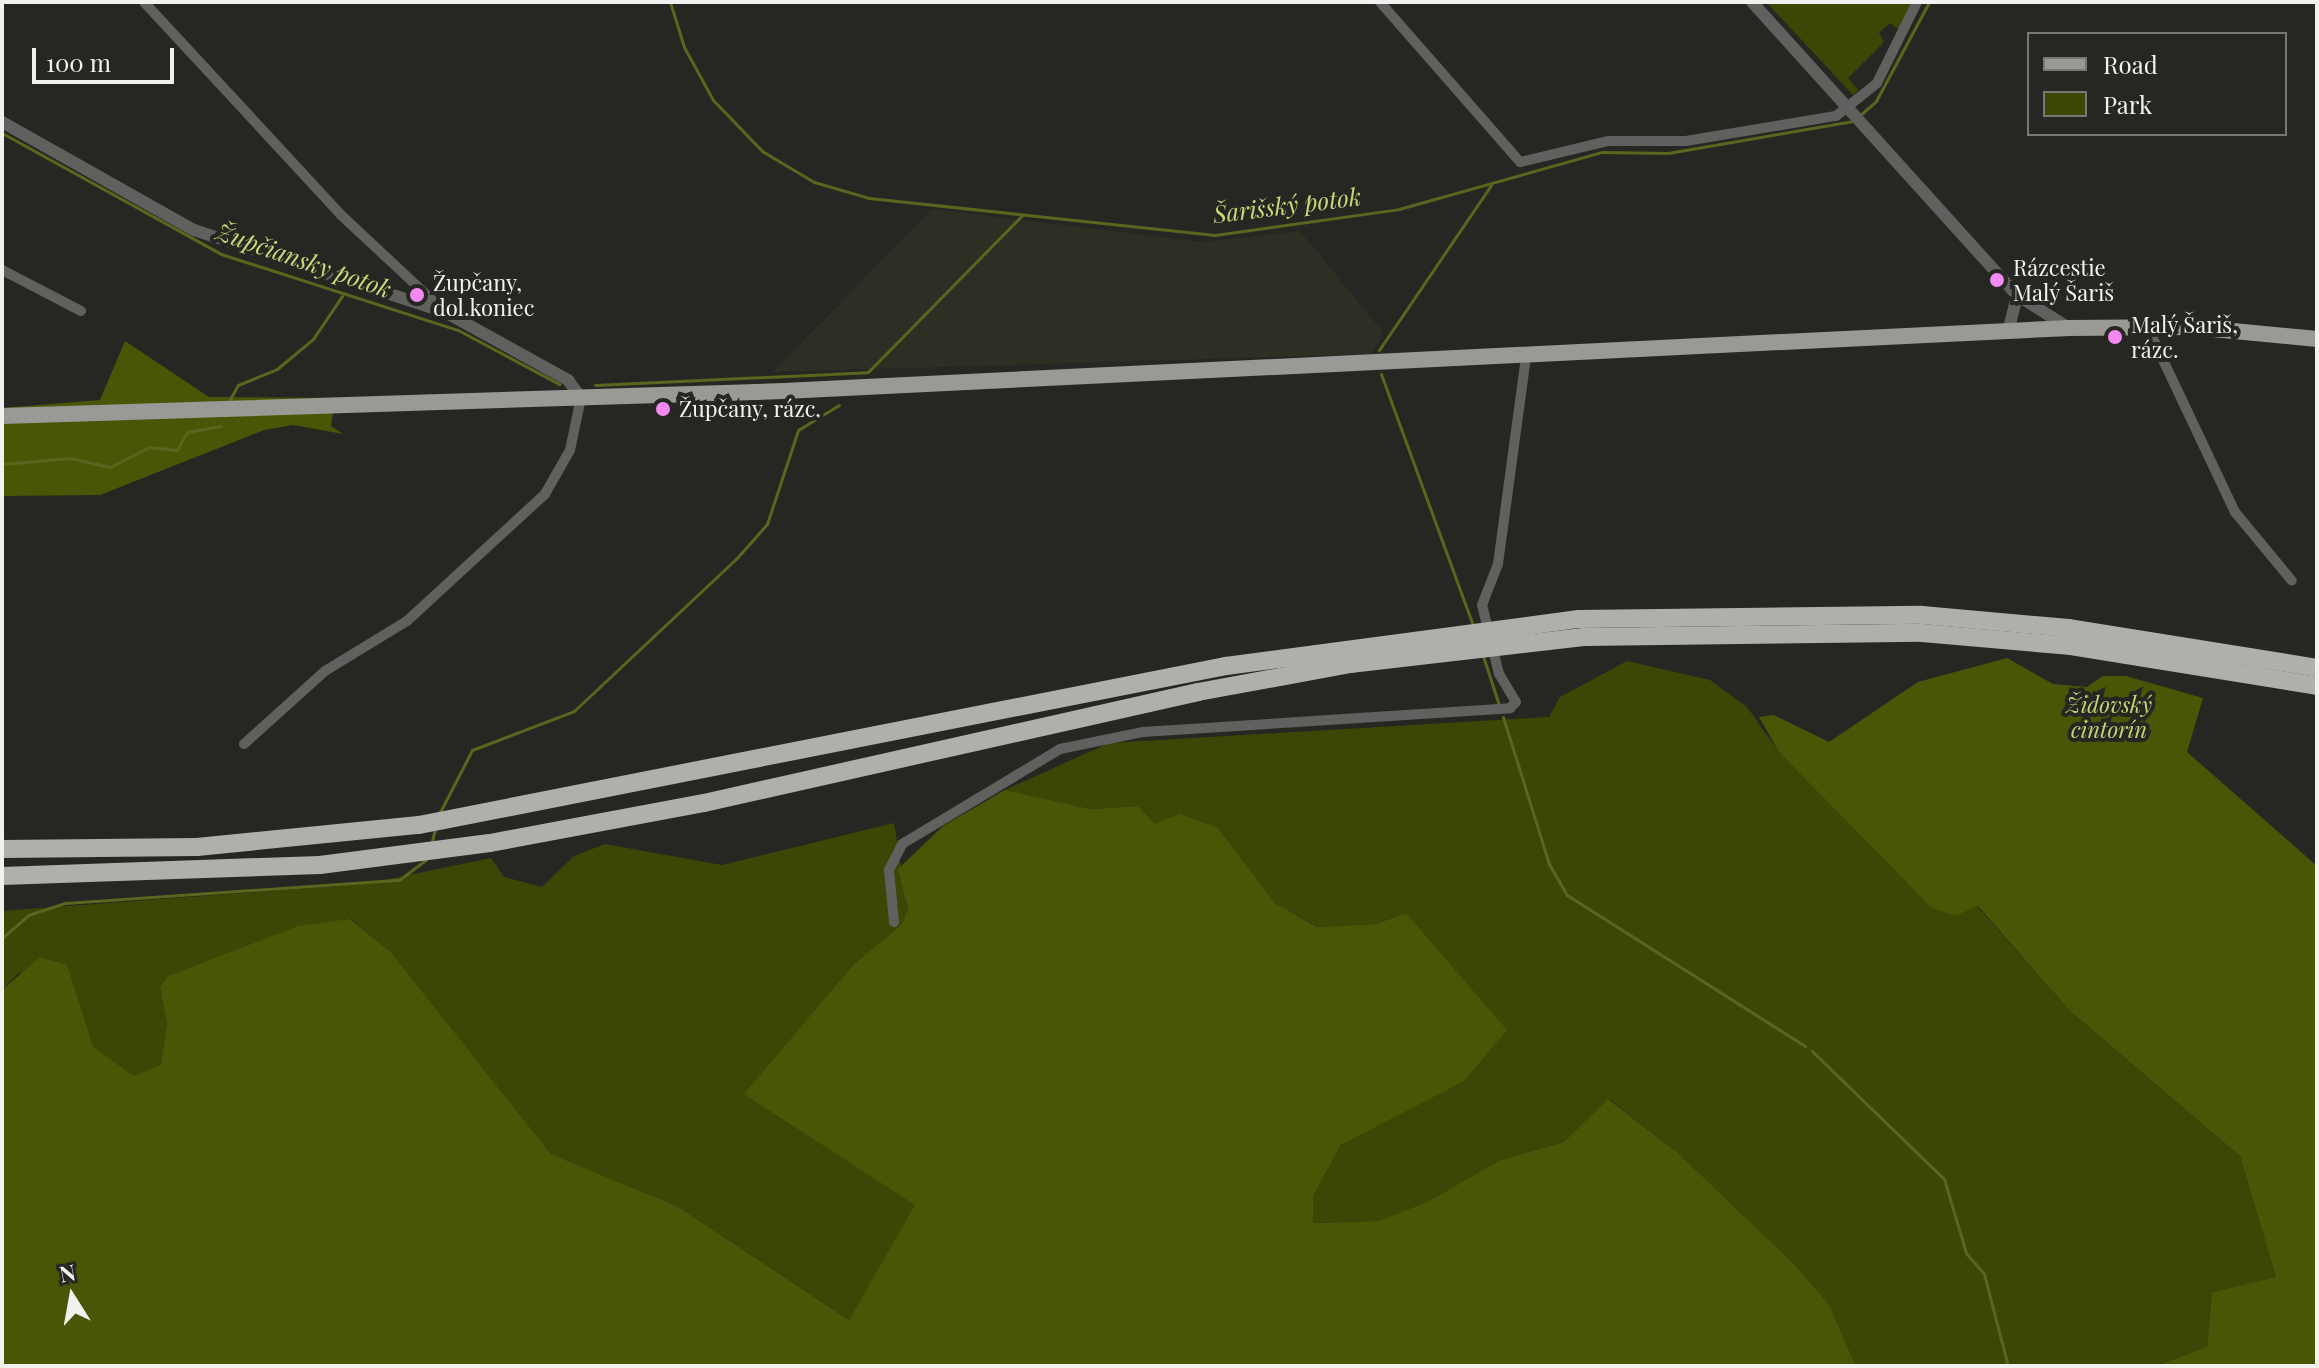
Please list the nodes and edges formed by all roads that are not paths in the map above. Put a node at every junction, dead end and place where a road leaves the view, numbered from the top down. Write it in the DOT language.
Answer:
graph roads {
  1 [pos="144,2"];
  2 [pos="1380,2"];
  3 [pos="1752,2"];
  4 [pos="1917,2"];
  5 [pos="1850,110"];
  6 [pos="2,122"];
  7 [pos="2,270"];
  8 [pos="2017,295"];
  9 [pos="81,311"];
  10 [pos="445,312"];
  11 [pos="2147,326"];
  12 [pos="2069,328"];
  13 [pos="2008,332"];
  14 [pos="2317,339"];
  15 [pos="1526,356"];
  16 [pos="581,398"];
  17 [pos="2,416"];
  18 [pos="2292,581"];
  19 [pos="1521,634"];
  20 [pos="1434,644"];
  21 [pos="2317,668"];
  22 [pos="2317,686"];
  23 [pos="244,744"];
  24 [pos="2,849"];
  25 [pos="2,876"];
  26 [pos="894,922"];
  1 -- 10 [label="street"];
  2 -- 5 [label="street"];
  3 -- 5 [label="street"];
  4 -- 5 [label="street"];
  5 -- 8 [label="street"];
  6 -- 10 [label="street"];
  7 -- 9 [label="street"];
  8 -- 12 [label="street"];
  8 -- 13 [label="street"];
  10 -- 16 [label="street"];
  11 -- 12 [label="main road"];
  11 -- 14 [label="main road"];
  11 -- 18 [label="street"];
  12 -- 13 [label="main road"];
  13 -- 15 [label="main road"];
  15 -- 16 [label="main road"];
  15 -- 26 [label="street"];
  16 -- 17 [label="main road"];
  16 -- 23 [label="street"];
  19 -- 20 [label="highway"];
  19 -- 21 [label="highway"];
  19 -- 22 [label="highway"];
  20 -- 24 [label="highway"];
  20 -- 25 [label="highway"];
}
